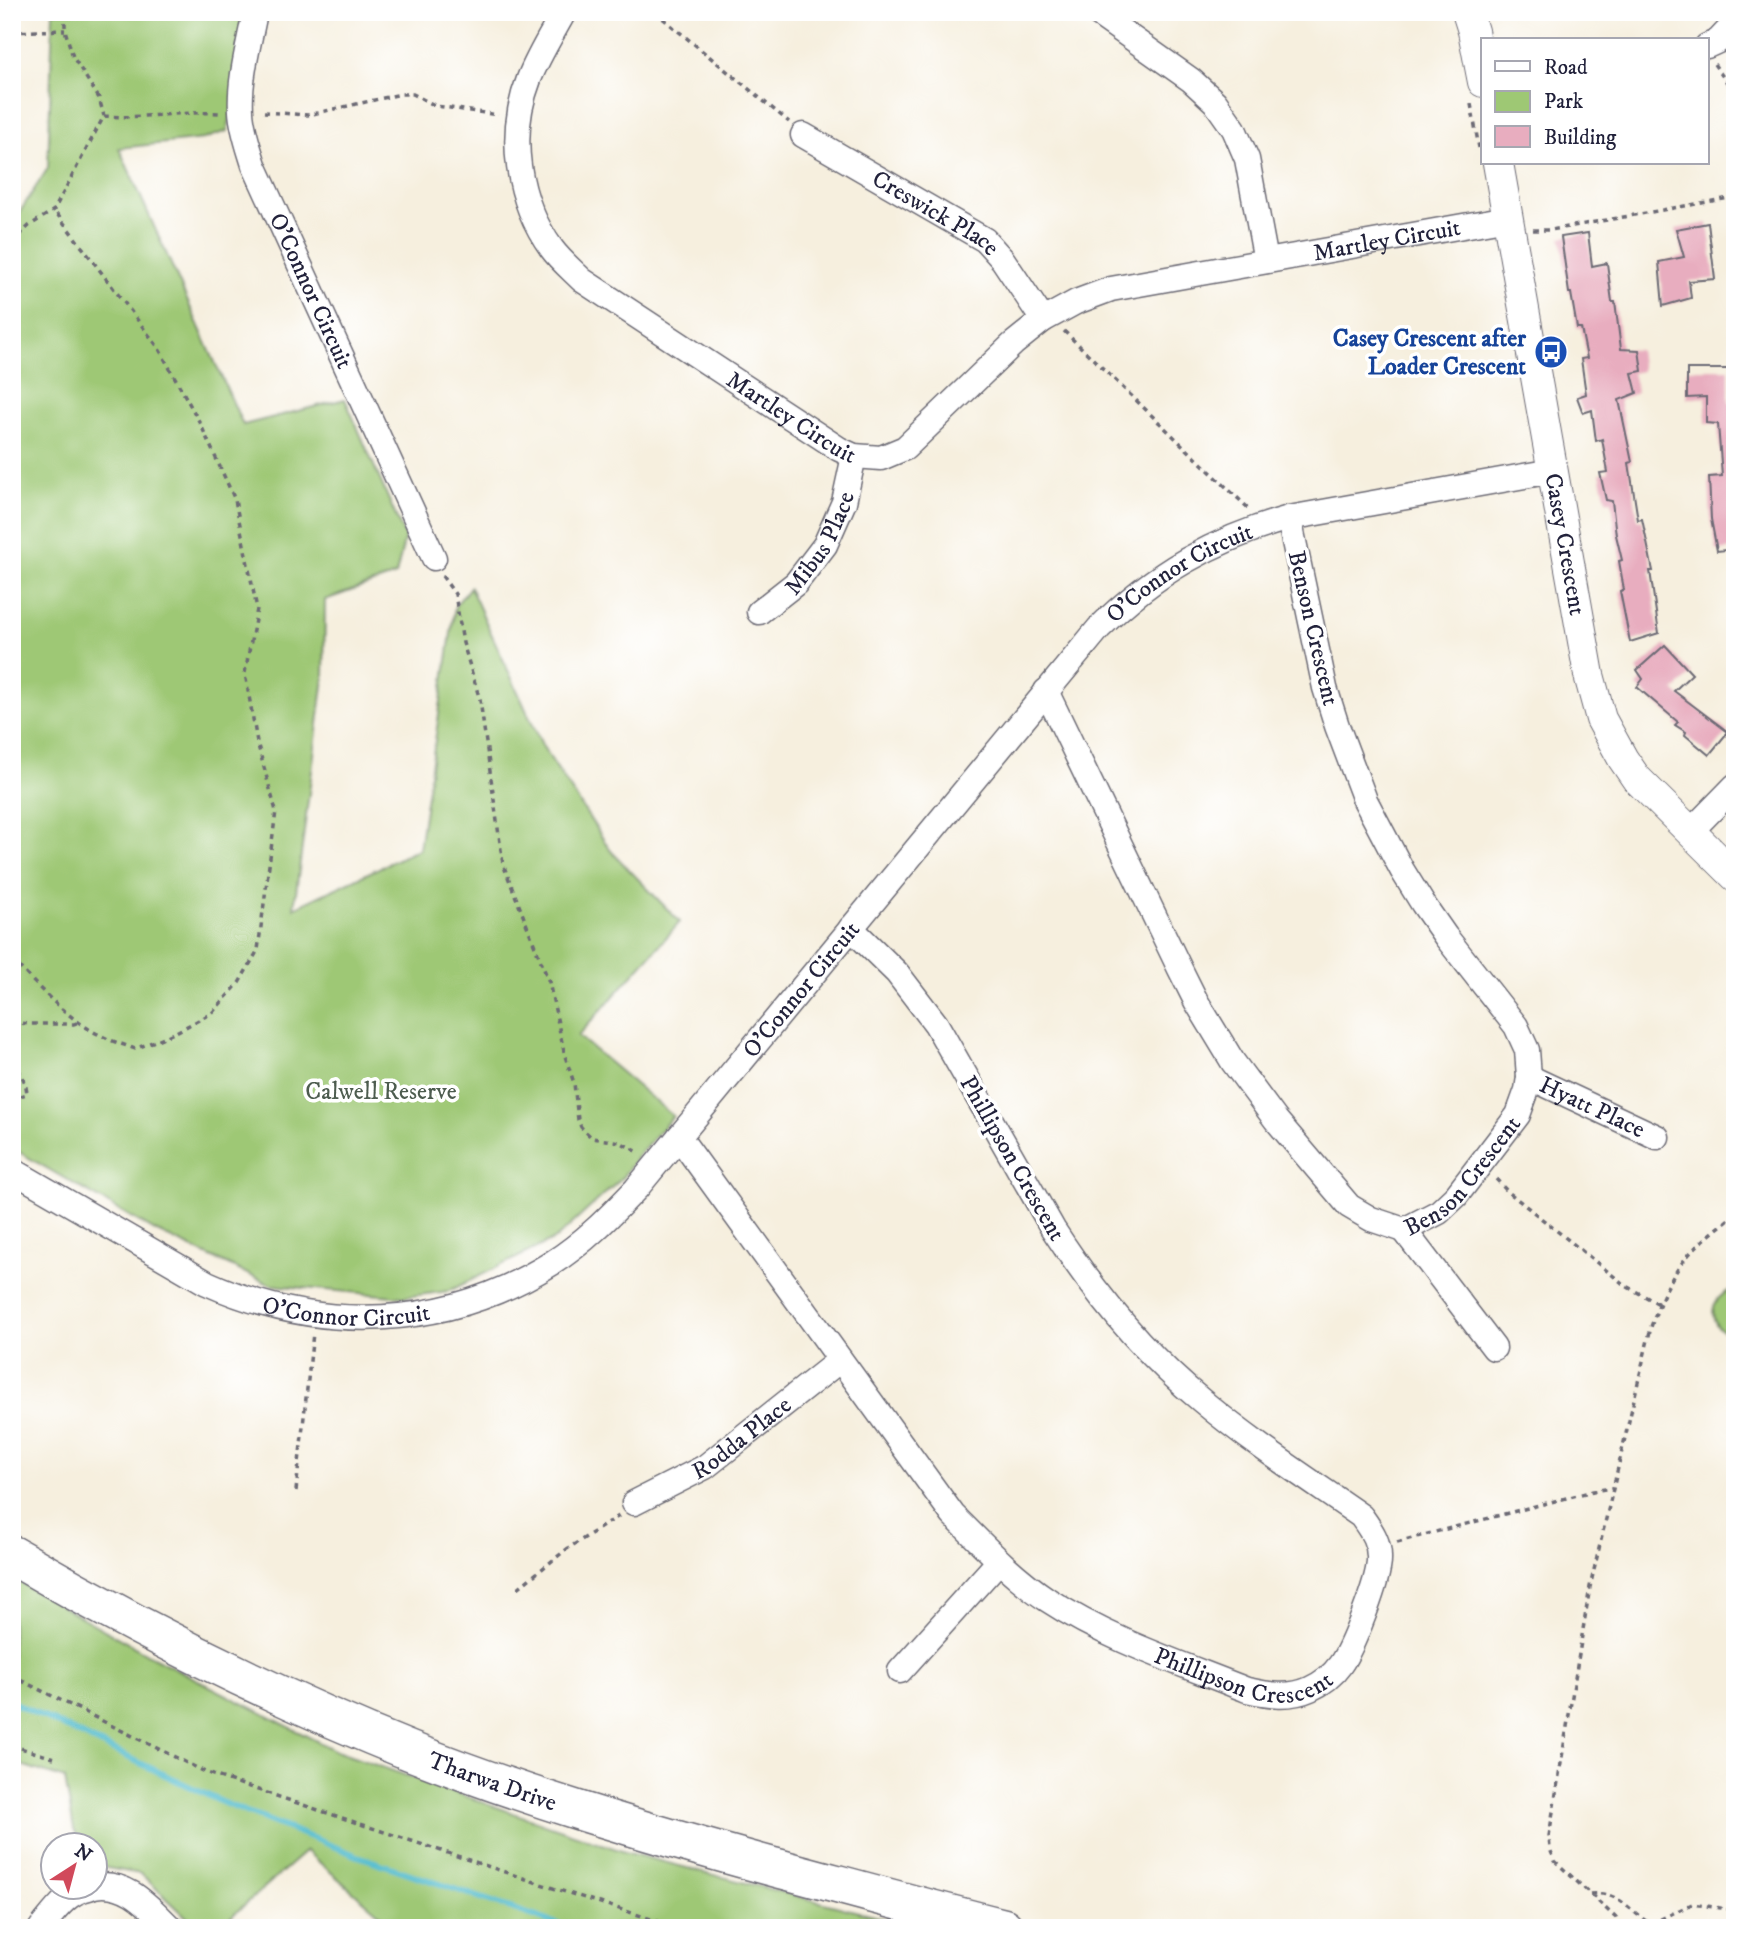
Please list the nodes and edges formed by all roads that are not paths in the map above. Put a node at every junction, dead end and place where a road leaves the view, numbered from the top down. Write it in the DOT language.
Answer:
graph roads {
  1 [pos="255,12"];
  2 [pos="564,12"];
  3 [pos="1095,12"];
  4 [pos="1467,12"];
  5 [pos="1735,23"];
  6 [pos="1708,52"];
  7 [pos="1476,89"];
  8 [pos="803,135"];
  9 [pos="1491,164"];
  10 [pos="1516,224"];
  11 [pos="1266,261"];
  12 [pos="1048,317"];
  13 [pos="854,456"];
  14 [pos="1552,471"];
  15 [pos="1289,519"];
  16 [pos="433,558"];
  17 [pos="760,612"];
  18 [pos="1046,691"];
  19 [pos="1735,786"];
  20 [pos="1690,832"];
  21 [pos="1735,876"];
  22 [pos="851,928"];
  23 [pos="1529,1077"];
  24 [pos="679,1136"];
  25 [pos="1657,1137"];
  26 [pos="12,1170"];
  27 [pos="1404,1230"];
  28 [pos="1494,1349"];
  29 [pos="840,1360"];
  30 [pos="634,1503"];
  31 [pos="12,1556"];
  32 [pos="999,1561"];
  33 [pos="900,1671"];
  34 [pos="108,1886"];
  35 [pos="63,1902"];
  36 [pos="41,1928"];
  37 [pos="170,1928"];
  38 [pos="1003,1928"];
  1 -- 16 [label="street, O'Connor Circuit"];
  2 -- 13 [label="street, Martley Circuit"];
  3 -- 11 [label="street"];
  4 -- 7 [label="street"];
  5 -- 6 [label="street"];
  8 -- 12 [label="street, Creswick Place"];
  9 -- 10 [label="street, Casey Crescent"];
  10 -- 11 [label="street, Martley Circuit"];
  10 -- 14 [label="street, Casey Crescent"];
  11 -- 12 [label="street, Martley Circuit"];
  12 -- 13 [label="street, Martley Circuit"];
  13 -- 17 [label="street, Mibus Place"];
  14 -- 15 [label="street, O'Connor Circuit"];
  14 -- 20 [label="street, Casey Crescent"];
  15 -- 18 [label="street, O'Connor Circuit"];
  15 -- 23 [label="street, Benson Crescent"];
  18 -- 22 [label="street, O'Connor Circuit"];
  18 -- 27 [label="street, Benson Crescent"];
  19 -- 20 [label="street"];
  20 -- 21 [label="street, Casey Crescent"];
  22 -- 24 [label="street, O'Connor Circuit"];
  22 -- 32 [label="street, Phillipson Crescent"];
  23 -- 25 [label="street, Hyatt Place"];
  23 -- 27 [label="street, Benson Crescent"];
  24 -- 26 [label="street, O'Connor Circuit"];
  24 -- 29 [label="street, Phillipson Crescent"];
  27 -- 28 [label="street"];
  29 -- 30 [label="street, Rodda Place"];
  29 -- 32 [label="street, Phillipson Crescent"];
  31 -- 38 [label="main road, Tharwa Drive"];
  32 -- 33 [label="street"];
  34 -- 37 [label="street"];
  35 -- 36 [label="street"];
}
